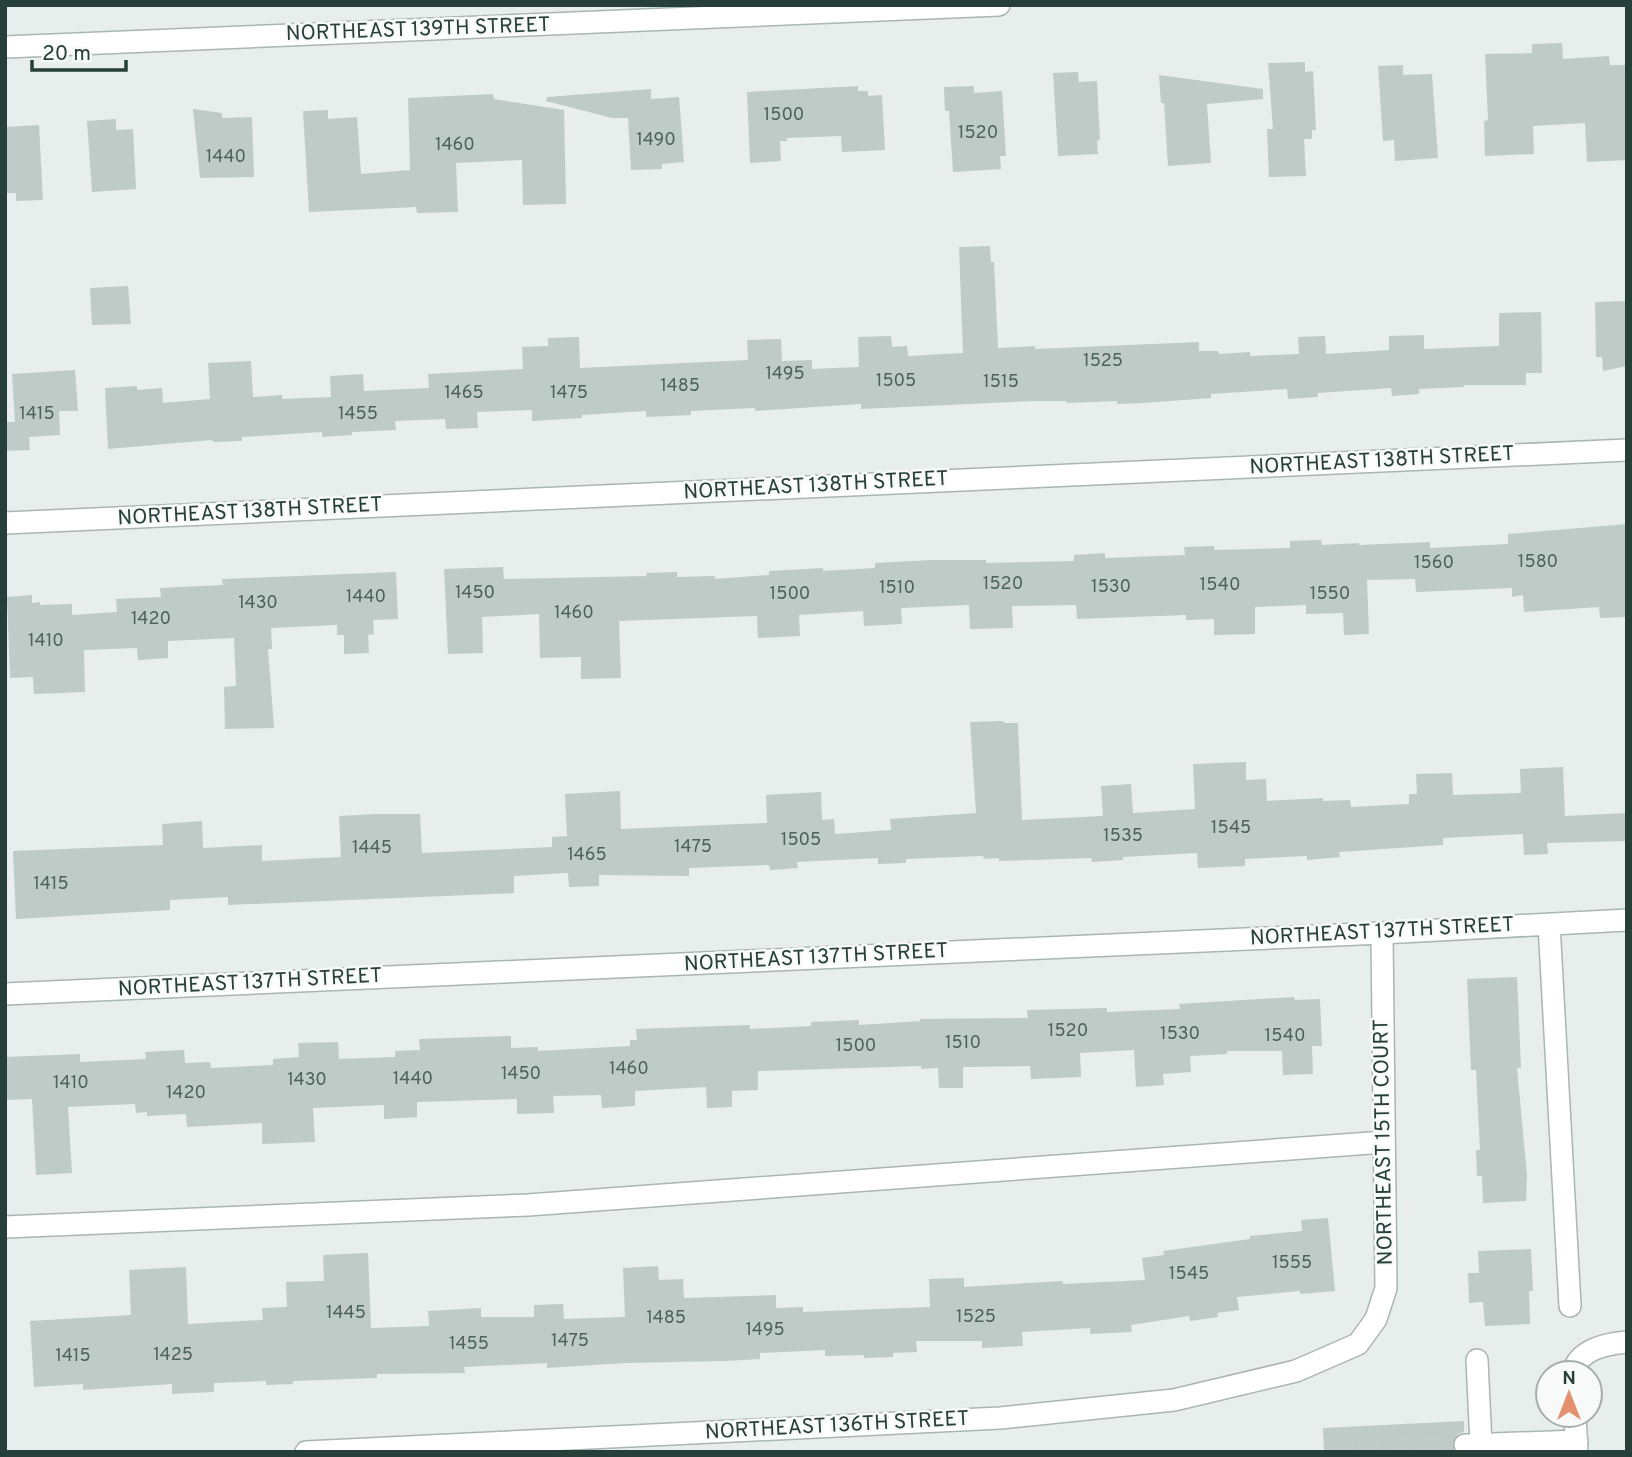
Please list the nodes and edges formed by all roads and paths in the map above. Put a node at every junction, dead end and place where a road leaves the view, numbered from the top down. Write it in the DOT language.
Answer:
graph roads {
  1 [pos="999,5"];
  2 [pos="5,47"];
  3 [pos="1627,450"];
  4 [pos="5,523"];
  5 [pos="1627,920"];
  6 [pos="1549,924"];
  7 [pos="1382,933"];
  8 [pos="5,994"];
  9 [pos="1384,1142"];
  10 [pos="5,1227"];
  11 [pos="1570,1306"];
  12 [pos="1627,1342"];
  13 [pos="1358,1344"];
  14 [pos="1579,1359"];
  15 [pos="1477,1360"];
  16 [pos="1577,1446"];
  17 [pos="306,1452"];
  1 -- 2 [label="street, NORTHEAST 139TH STREET"];
  3 -- 4 [label="street, NORTHEAST 138TH STREET"];
  5 -- 6 [label="street, NORTHEAST 137TH STREET"];
  6 -- 7 [label="street, NORTHEAST 137TH STREET"];
  6 -- 11 [label="street"];
  7 -- 8 [label="street, NORTHEAST 137TH STREET"];
  7 -- 9 [label="street, NORTHEAST 15TH COURT"];
  9 -- 10 [label="street"];
  9 -- 13 [label="street, NORTHEAST 15TH COURT"];
  12 -- 14 [label="street"];
  13 -- 17 [label="street, NORTHEAST 136TH STREET"];
  15 -- 16 [label="street"];
}
